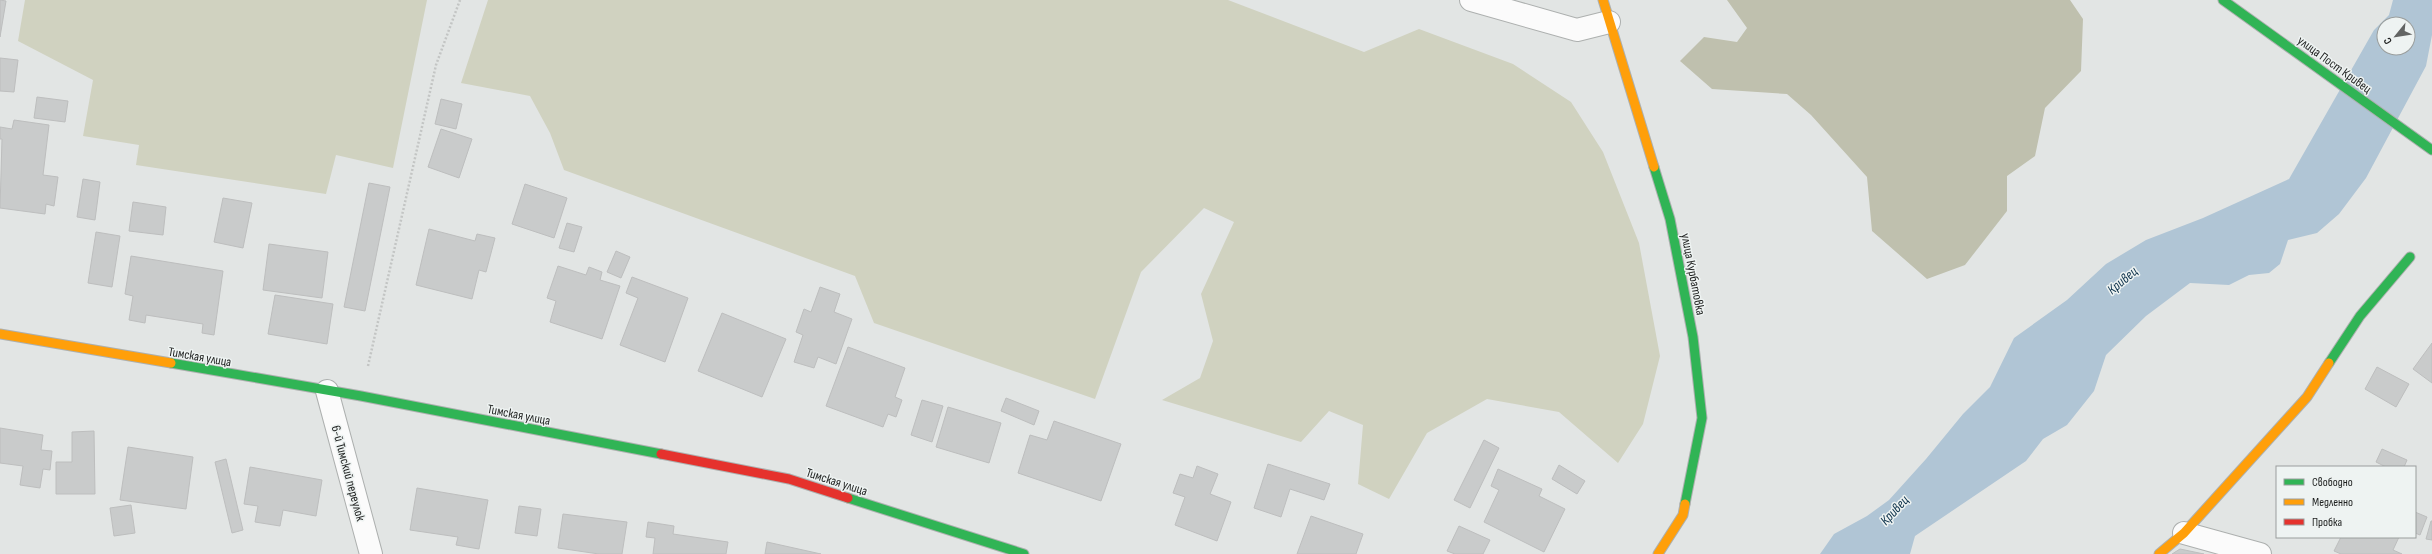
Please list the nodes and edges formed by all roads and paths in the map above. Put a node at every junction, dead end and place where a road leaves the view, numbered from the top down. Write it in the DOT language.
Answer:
graph roads {
  1 [pos="460,0"];
  2 [pos="1471,0"];
  3 [pos="1603,0"];
  4 [pos="2223,0"];
  5 [pos="1609,22"];
  6 [pos="2432,150"];
  7 [pos="2410,256"];
  8 [pos="0,334"];
  9 [pos="327,391"];
  10 [pos="361,396"];
  11 [pos="2184,533"];
  12 [pos="371,554"];
  13 [pos="1024,554"];
  14 [pos="1658,554"];
  15 [pos="2158,554"];
  16 [pos="2260,554"];
  1 -- 10 [label="path"];
  2 -- 5 [label="street"];
  3 -- 5 [label="street, улица Курбатовка"];
  4 -- 6 [label="street, улица Пост Кривец"];
  5 -- 14 [label="street, улица Курбатовка"];
  7 -- 11 [label="street"];
  8 -- 9 [label="street, Тимская улица"];
  9 -- 10 [label="street, Тимская улица"];
  9 -- 12 [label="street, 6-й Тимский переулок"];
  10 -- 13 [label="street, Тимская улица"];
  11 -- 15 [label="street"];
  11 -- 16 [label="street"];
}
